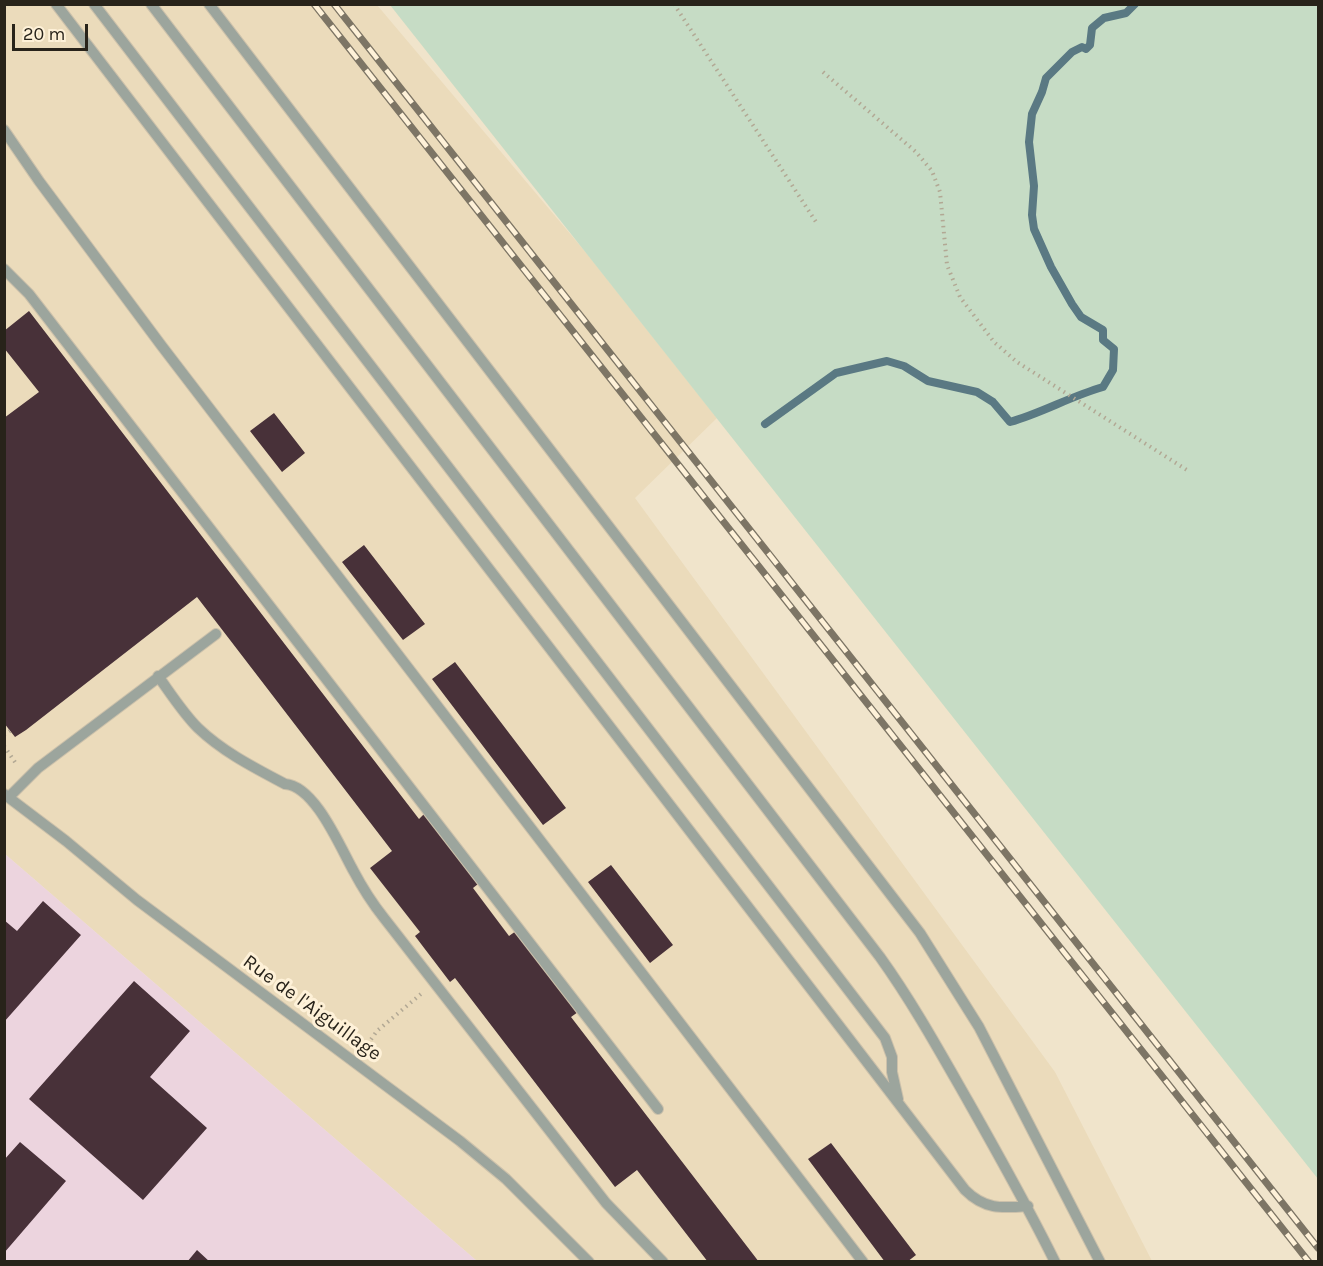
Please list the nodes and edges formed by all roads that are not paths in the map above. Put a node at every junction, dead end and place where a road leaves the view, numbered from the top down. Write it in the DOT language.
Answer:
graph roads {
  1 [pos="56,4"];
  2 [pos="94,4"];
  3 [pos="151,4"];
  4 [pos="209,4"];
  5 [pos="4,130"];
  6 [pos="4,269"];
  7 [pos="216,634"];
  8 [pos="158,676"];
  9 [pos="7,795"];
  10 [pos="899,1104"];
  11 [pos="658,1109"];
  12 [pos="1028,1206"];
  13 [pos="589,1262"];
  14 [pos="663,1262"];
  15 [pos="863,1262"];
  16 [pos="1055,1262"];
  17 [pos="1100,1262"];
  1 -- 10 [label="lane"];
  2 -- 10 [label="lane"];
  3 -- 12 [label="lane"];
  4 -- 17 [label="lane"];
  5 -- 15 [label="lane"];
  6 -- 11 [label="lane"];
  7 -- 8 [label="lane"];
  8 -- 9 [label="lane"];
  8 -- 14 [label="lane"];
  9 -- 13 [label="lane, Rue de l'Aiguillage"];
  10 -- 12 [label="lane"];
  12 -- 16 [label="lane"];
}
